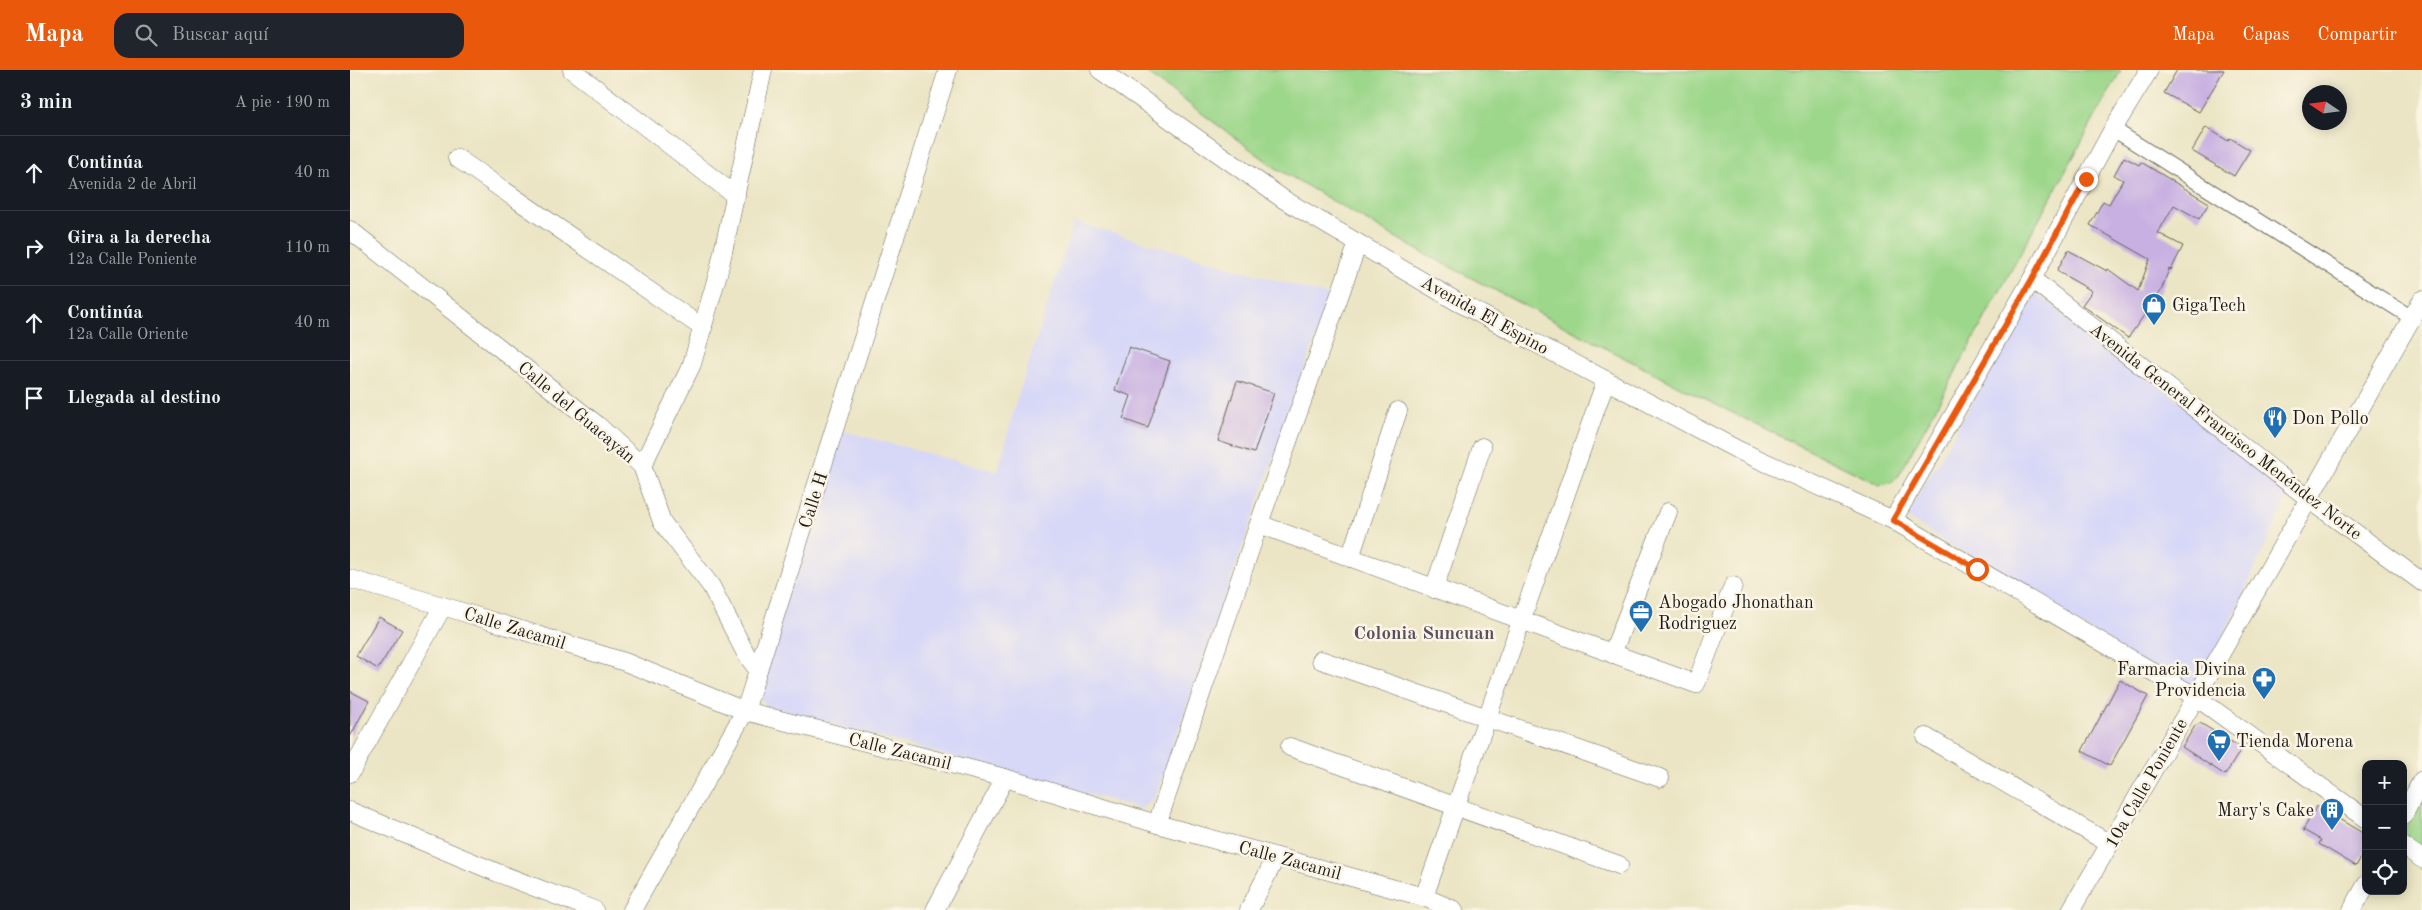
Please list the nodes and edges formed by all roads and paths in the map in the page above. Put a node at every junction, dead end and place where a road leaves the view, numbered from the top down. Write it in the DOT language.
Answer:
graph roads {
  1 [pos="572,70"];
  2 [pos="763,70"];
  3 [pos="948,70"];
  4 [pos="1100,70"];
  5 [pos="2149,70"];
  6 [pos="2113,130"];
  7 [pos="457,158"];
  8 [pos="736,196"];
  9 [pos="350,230"];
  10 [pos="1358,243"];
  11 [pos="2032,279"];
  12 [pos="2422,300"];
  13 [pos="2412,318"];
  14 [pos="703,328"];
  15 [pos="1606,380"];
  16 [pos="1398,411"];
  17 [pos="1482,447"];
  18 [pos="642,466"];
  19 [pos="2309,499"];
  20 [pos="1668,512"];
  21 [pos="1893,520"];
  22 [pos="1259,524"];
  23 [pos="1350,558"];
  24 [pos="350,579"];
  25 [pos="2422,582"];
  26 [pos="1733,586"];
  27 [pos="1434,590"];
  28 [pos="443,606"];
  29 [pos="1521,621"];
  30 [pos="1612,654"];
  31 [pos="1321,660"];
  32 [pos="758,670"];
  33 [pos="2196,697"];
  34 [pos="744,711"];
  35 [pos="1487,718"];
  36 [pos="1926,737"];
  37 [pos="1290,747"];
  38 [pos="350,773"];
  39 [pos="1005,778"];
  40 [pos="1660,778"];
  41 [pos="2422,780"];
  42 [pos="1456,807"];
  43 [pos="2407,808"];
  44 [pos="350,811"];
  45 [pos="2362,816"];
  46 [pos="1157,824"];
  47 [pos="2110,844"];
  48 [pos="2407,849"];
  49 [pos="1276,857"];
  50 [pos="2422,859"];
  51 [pos="1619,865"];
  52 [pos="2362,892"];
  53 [pos="1424,897"];
  54 [pos="594,910"];
  55 [pos="632,910"];
  56 [pos="935,910"];
  57 [pos="1249,910"];
  58 [pos="1454,910"];
  59 [pos="2071,910"];
  60 [pos="2352,910"];
  1 -- 8 [label="street"];
  2 -- 8 [label="street"];
  3 -- 32 [label="street, Calle H"];
  4 -- 10 [label="street, Avenida El Espino"];
  5 -- 6 [label="street"];
  6 -- 11 [label="street"];
  6 -- 13 [label="street"];
  7 -- 14 [label="street"];
  8 -- 14 [label="street"];
  9 -- 18 [label="street, Calle del Guacayán"];
  10 -- 15 [label="street, Avenida El Espino"];
  10 -- 22 [label="street"];
  11 -- 19 [label="street, Avenida General Francisco Menéndez Norte"];
  11 -- 21 [label="street"];
  12 -- 13 [label="street, 10a Calle Poniente"];
  13 -- 19 [label="street, 10a Calle Poniente"];
  14 -- 18 [label="street"];
  15 -- 21 [label="street, Avenida El Espino"];
  15 -- 29 [label="street"];
  16 -- 23 [label="street"];
  17 -- 27 [label="street"];
  18 -- 32 [label="street, Calle del Guacayán"];
  19 -- 25 [label="street, Avenida General Francisco Menéndez Norte"];
  19 -- 33 [label="street, 10a Calle Poniente"];
  20 -- 30 [label="street"];
  21 -- 33 [label="street, Avenida El Espino"];
  22 -- 23 [label="street"];
  22 -- 46 [label="street"];
  23 -- 27 [label="street"];
  24 -- 28 [label="street, Calle Zacamil"];
  26 -- 30 [label="street"];
  27 -- 29 [label="street"];
  28 -- 34 [label="street, Calle Zacamil"];
  28 -- 38 [label="street"];
  29 -- 30 [label="street"];
  29 -- 35 [label="street"];
  31 -- 35 [label="street"];
  32 -- 34 [label="street, Calle H"];
  33 -- 45 [label="street, Avenida El Espino"];
  33 -- 47 [label="street, 10a Calle Poniente"];
  34 -- 39 [label="street, Calle Zacamil"];
  34 -- 55 [label="street, Calle H"];
  35 -- 40 [label="street"];
  35 -- 42 [label="street"];
  36 -- 47 [label="street"];
  37 -- 42 [label="street"];
  39 -- 46 [label="street, Calle Zacamil"];
  39 -- 56 [label="street"];
  41 -- 43 [label="street"];
  42 -- 51 [label="street"];
  42 -- 53 [label="street"];
  44 -- 54 [label="street"];
  46 -- 49 [label="street, Calle Zacamil"];
  47 -- 59 [label="street, 10a Calle Poniente"];
  48 -- 50 [label="street"];
  49 -- 53 [label="street, Calle Zacamil"];
  49 -- 57 [label="street"];
  52 -- 60 [label="street"];
  53 -- 58 [label="street, Calle Zacamil"];
}
